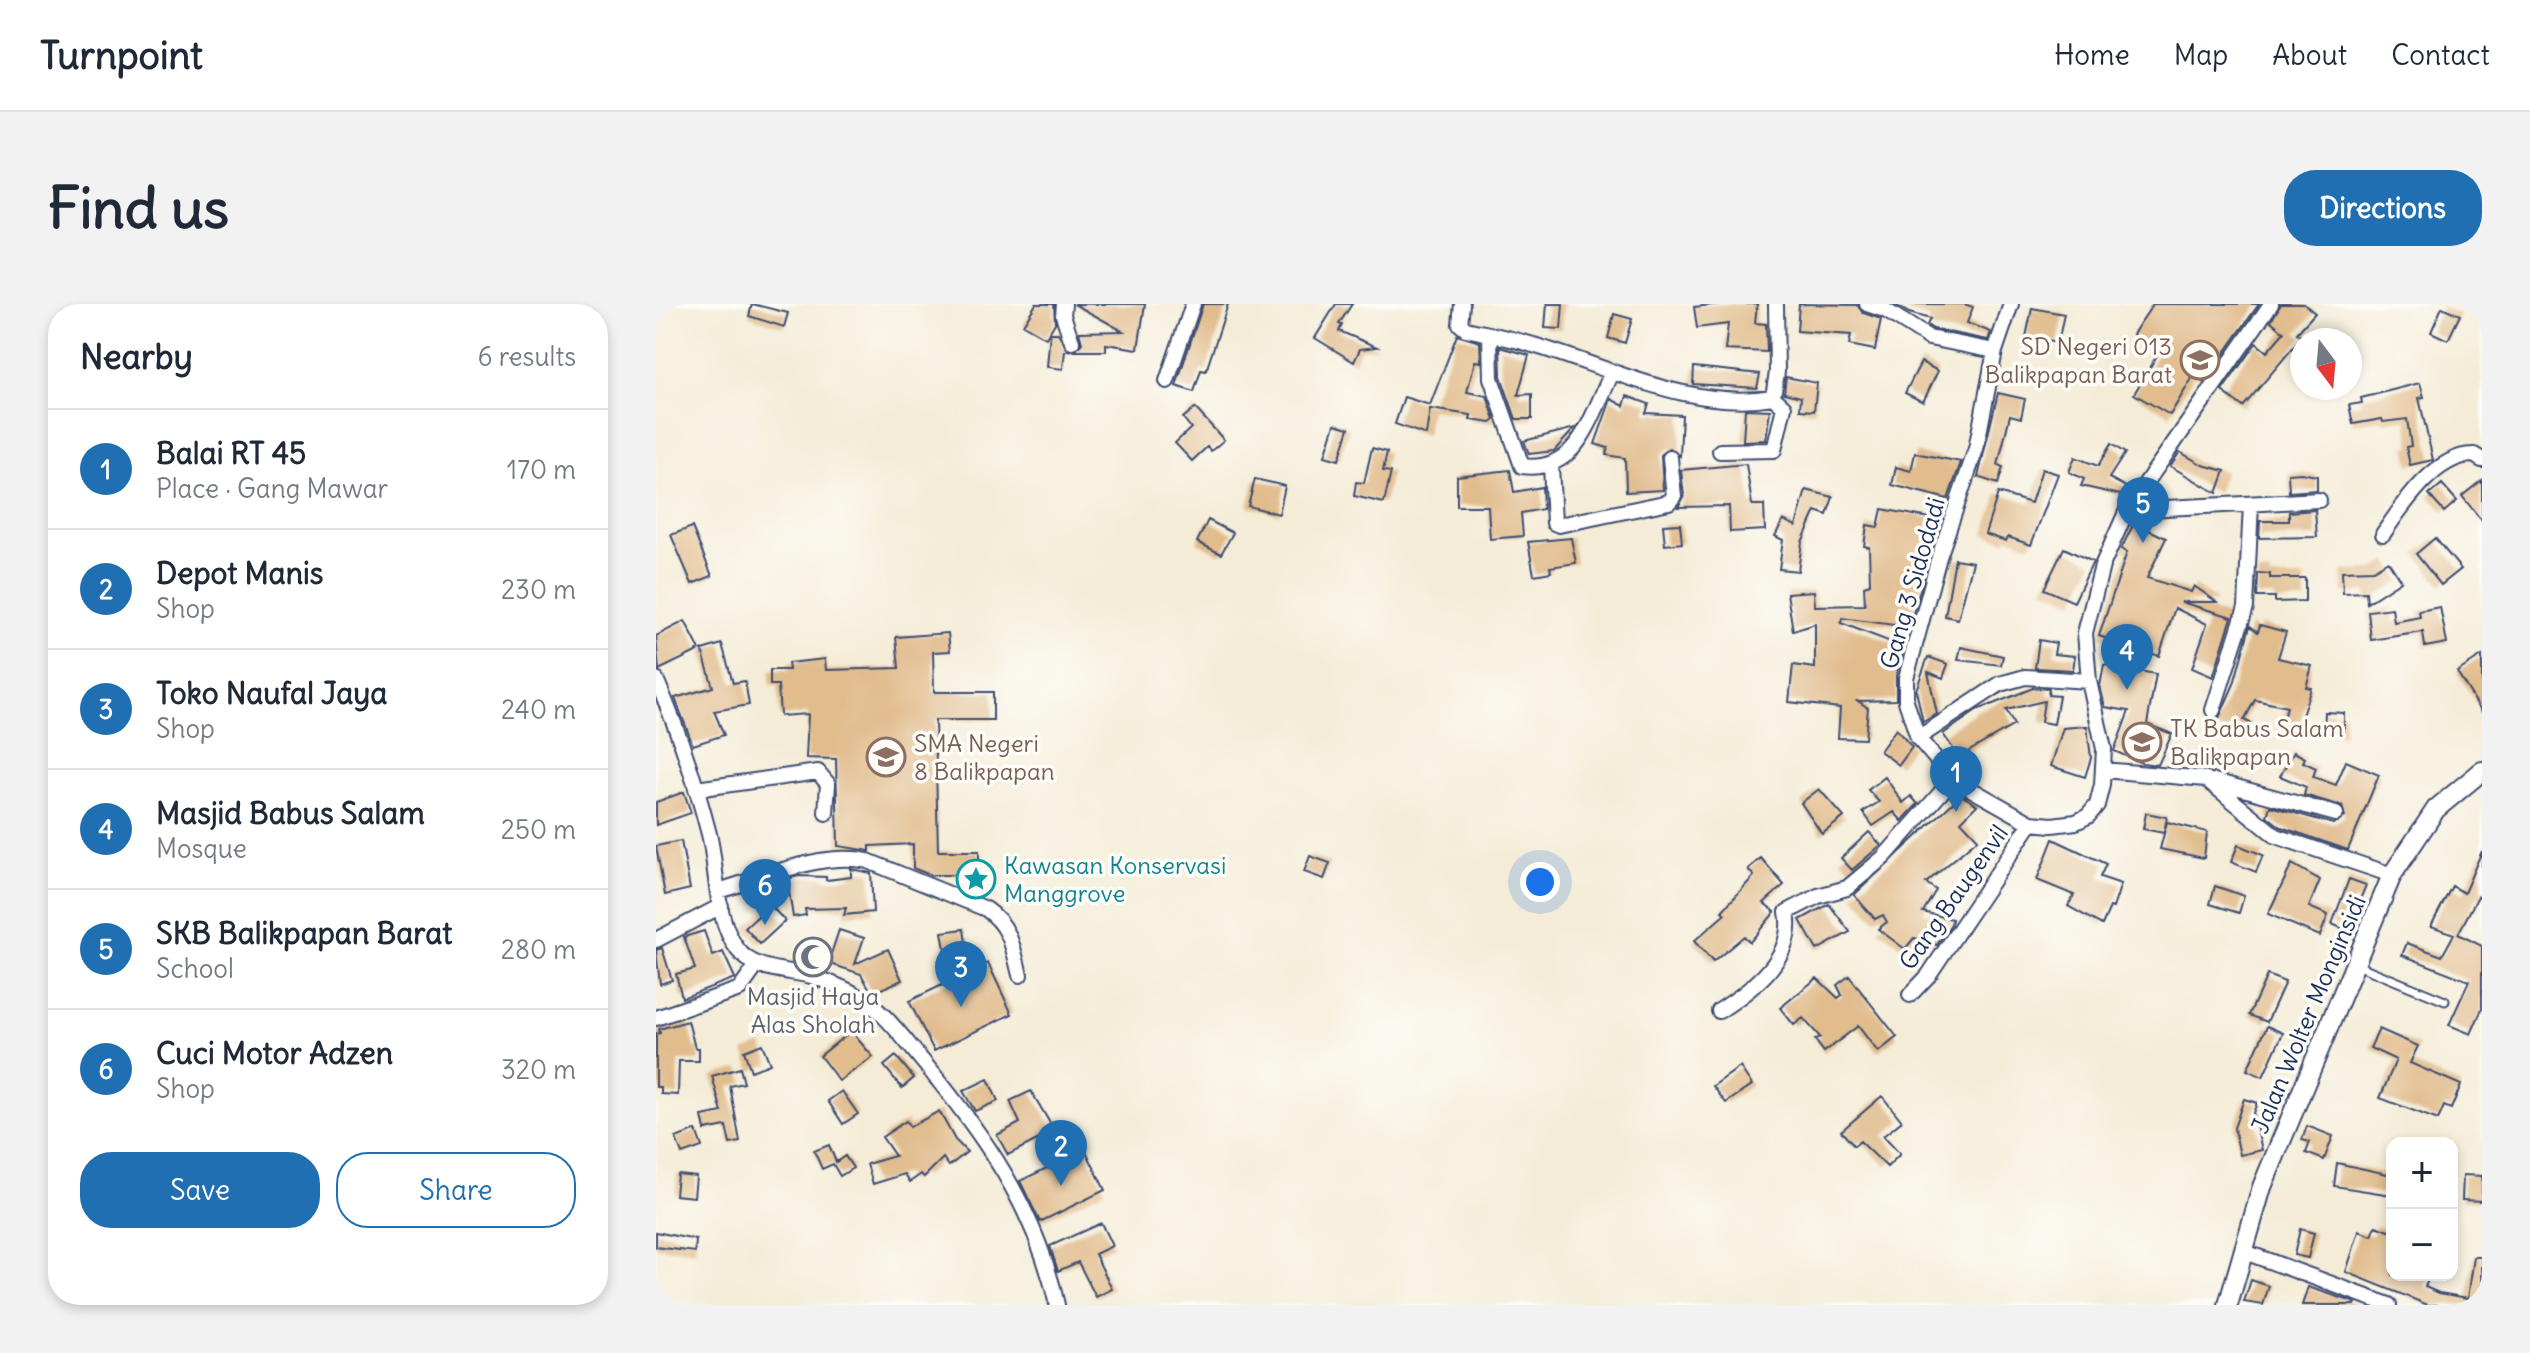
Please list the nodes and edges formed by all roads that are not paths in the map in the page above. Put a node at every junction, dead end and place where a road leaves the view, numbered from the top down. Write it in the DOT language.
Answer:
graph roads {
  1 [pos="1064,304"];
  2 [pos="1193,304"];
  3 [pos="1462,304"];
  4 [pos="1776,304"];
  5 [pos="1867,304"];
  6 [pos="2011,304"];
  7 [pos="2271,304"];
  8 [pos="1490,335"];
  9 [pos="1072,342"];
  10 [pos="1995,351"];
  11 [pos="1612,373"];
  12 [pos="1167,381"];
  13 [pos="1773,397"];
  14 [pos="1720,451"];
  15 [pos="1670,458"];
  16 [pos="2482,460"];
  17 [pos="1551,466"];
  18 [pos="2319,500"];
  19 [pos="2251,504"];
  20 [pos="2127,510"];
  21 [pos="2383,534"];
  22 [pos="656,679"];
  23 [pos="2089,681"];
  24 [pos="2213,710"];
  25 [pos="1918,738"];
  26 [pos="2103,770"];
  27 [pos="2482,771"];
  28 [pos="1953,779"];
  29 [pos="2206,779"];
  30 [pos="696,789"];
  31 [pos="826,813"];
  32 [pos="2336,814"];
  33 [pos="2031,823"];
  34 [pos="2392,875"];
  35 [pos="719,899"];
  36 [pos="656,940"];
  37 [pos="758,964"];
  38 [pos="2355,964"];
  39 [pos="1020,975"];
  40 [pos="1910,995"];
  41 [pos="2445,1001"];
  42 [pos="1719,1011"];
  43 [pos="656,1018"];
  44 [pos="2242,1251"];
  45 [pos="2230,1304"];
  46 [pos="1057,1305"];
  47 [pos="2389,1305"];
  1 -- 9 [label="street"];
  2 -- 12 [label="street"];
  3 -- 8 [label="street"];
  4 -- 13 [label="street"];
  5 -- 10 [label="street"];
  6 -- 10 [label="street, Gang 3 Sidodadi"];
  7 -- 20 [label="street"];
  8 -- 11 [label="street"];
  8 -- 17 [label="street"];
  10 -- 25 [label="street, Gang 3 Sidodadi"];
  11 -- 13 [label="street"];
  11 -- 17 [label="street"];
  13 -- 14 [label="street"];
  15 -- 17 [label="street"];
  16 -- 21 [label="street"];
  18 -- 19 [label="street"];
  19 -- 20 [label="street"];
  19 -- 24 [label="street"];
  20 -- 23 [label="street"];
  22 -- 30 [label="street"];
  23 -- 25 [label="street"];
  23 -- 26 [label="street"];
  25 -- 28 [label="street, Gang 3 Sidodadi"];
  26 -- 29 [label="street"];
  26 -- 33 [label="street"];
  27 -- 34 [label="main road, Jalan Wolter Monginsidi"];
  28 -- 33 [label="street, Gang 3 Sidodadi"];
  28 -- 42 [label="street"];
  29 -- 32 [label="street"];
  29 -- 34 [label="street"];
  30 -- 31 [label="street"];
  30 -- 35 [label="street"];
  33 -- 40 [label="street, Gang Baugenvil"];
  34 -- 38 [label="main road, Jalan Wolter Monginsidi"];
  35 -- 36 [label="street"];
  35 -- 37 [label="street"];
  35 -- 39 [label="street"];
  37 -- 43 [label="street"];
  37 -- 46 [label="street"];
  38 -- 41 [label="lane"];
  38 -- 44 [label="main road, Jalan Wolter Monginsidi"];
  44 -- 45 [label="main road, Jalan Wolter Monginsidi"];
  44 -- 47 [label="street"];
}
